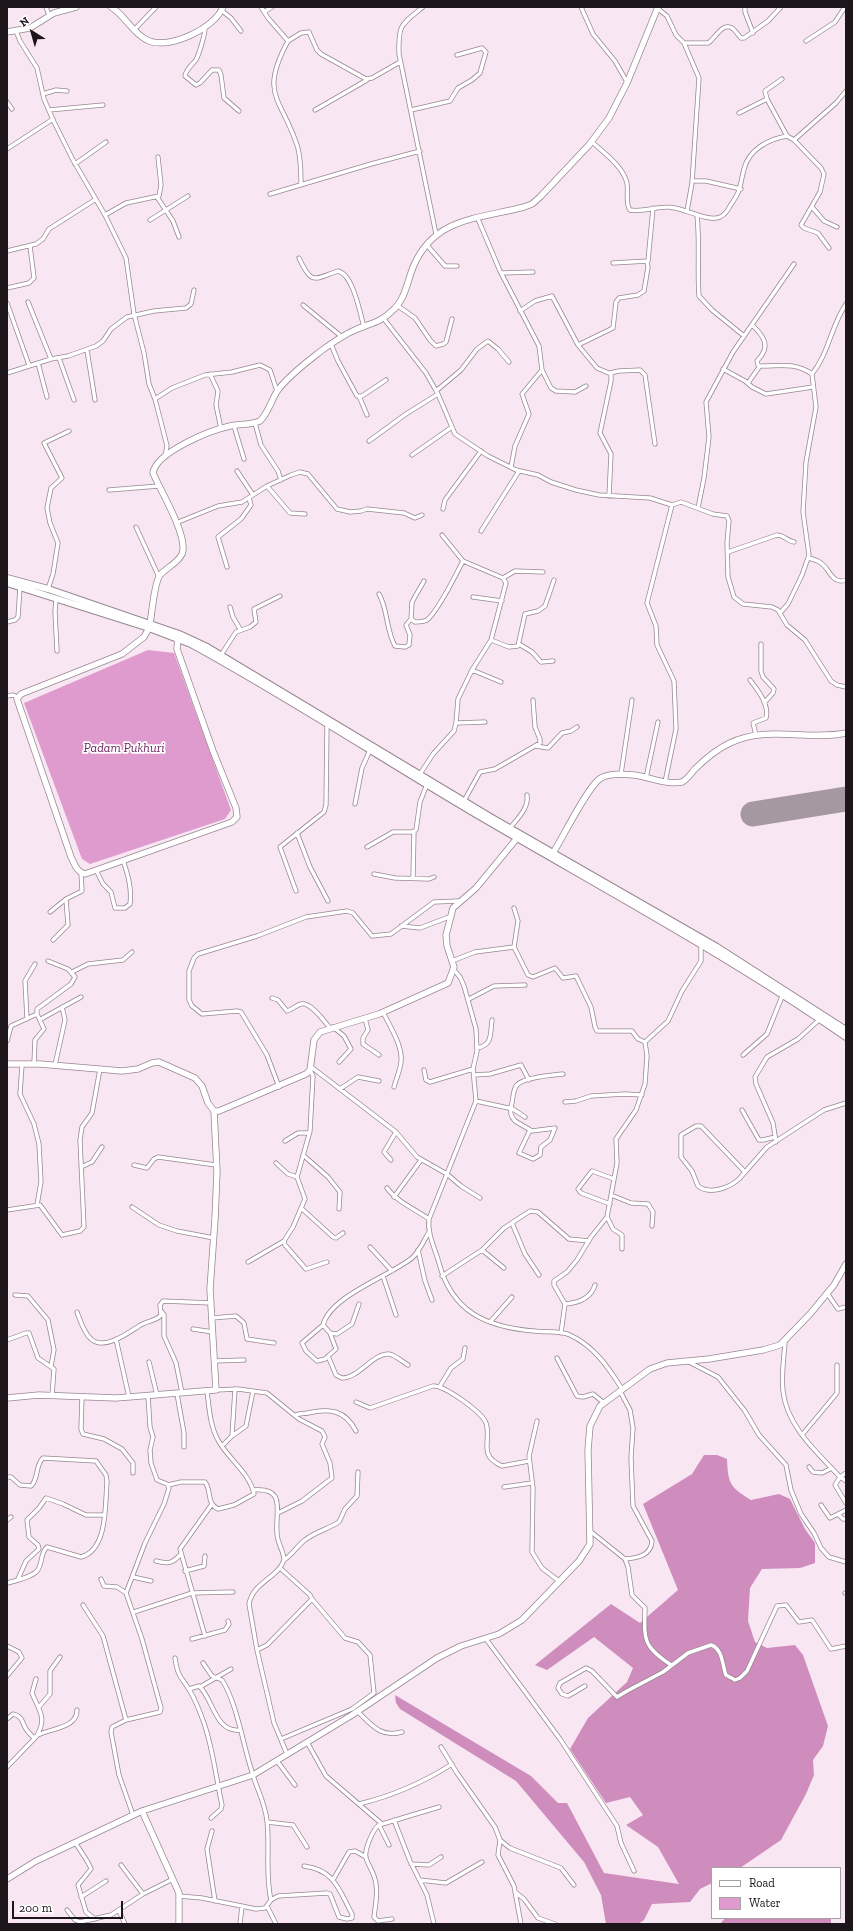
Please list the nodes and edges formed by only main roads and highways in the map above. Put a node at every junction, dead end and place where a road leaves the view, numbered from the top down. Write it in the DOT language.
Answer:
graph roads {
  1 [pos="7,578"];
  2 [pos="7,583"];
  3 [pos="150,626"];
  4 [pos="178,636"];
  5 [pos="704,943"];
  6 [pos="717,949"];
  7 [pos="846,1030"];
  8 [pos="846,1037"];
  1 -- 3 [label="main road"];
  2 -- 3 [label="main road"];
  3 -- 4 [label="main road"];
  4 -- 5 [label="main road"];
  4 -- 5 [label="main road"];
  5 -- 6 [label="main road"];
  6 -- 7 [label="main road"];
  6 -- 8 [label="main road"];
}
